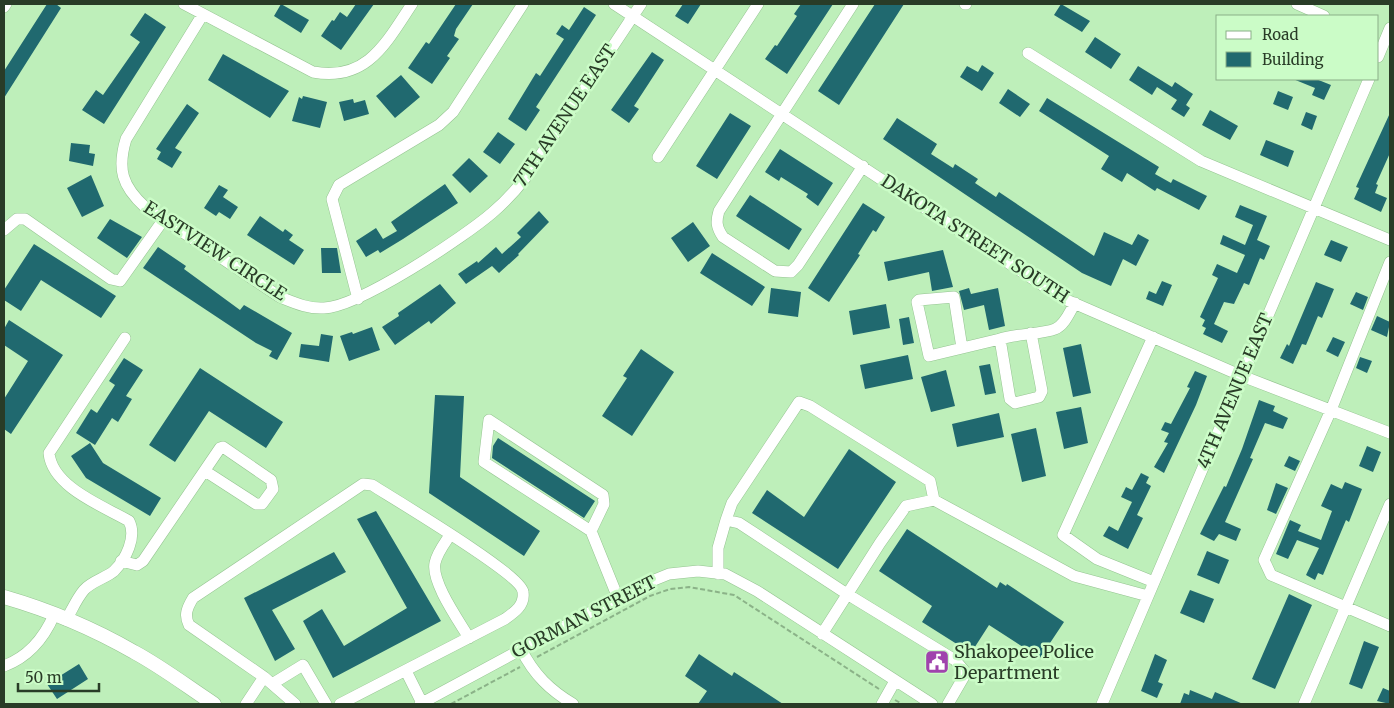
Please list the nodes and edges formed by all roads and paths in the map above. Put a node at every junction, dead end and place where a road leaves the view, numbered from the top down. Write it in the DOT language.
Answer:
graph roads {
  1 [pos="184,4"];
  2 [pos="412,4"];
  3 [pos="523,4"];
  4 [pos="614,4"];
  5 [pos="641,4"];
  6 [pos="758,4"];
  7 [pos="853,4"];
  8 [pos="1297,4"];
  9 [pos="203,14"];
  10 [pos="1322,15"];
  11 [pos="633,16"];
  12 [pos="1390,28"];
  13 [pos="1384,44"];
  14 [pos="1028,53"];
  15 [pos="1379,56"];
  16 [pos="715,70"];
  17 [pos="1368,80"];
  18 [pos="784,113"];
  19 [pos="658,157"];
  20 [pos="863,166"];
  21 [pos="1312,209"];
  22 [pos="164,219"];
  23 [pos="4,230"];
  24 [pos="1390,240"];
  25 [pos="1390,262"];
  26 [pos="358,299"];
  27 [pos="1075,303"];
  28 [pos="325,308"];
  29 [pos="1031,333"];
  30 [pos="1153,337"];
  31 [pos="125,338"];
  32 [pos="1000,339"];
  33 [pos="962,348"];
  34 [pos="1242,376"];
  35 [pos="1330,410"];
  36 [pos="1390,433"];
  37 [pos="205,471"];
  38 [pos="934,500"];
  39 [pos="1390,504"];
  40 [pos="726,520"];
  41 [pos="591,531"];
  42 [pos="450,535"];
  43 [pos="121,562"];
  44 [pos="718,574"];
  45 [pos="1154,582"];
  46 [pos="847,594"];
  47 [pos="1148,596"];
  48 [pos="4,598"];
  49 [pos="618,598"];
  50 [pos="1346,608"];
  51 [pos="60,617"];
  52 [pos="1390,626"];
  53 [pos="822,634"];
  54 [pos="469,638"];
  55 [pos="521,649"];
  56 [pos="528,662"];
  57 [pos="4,666"];
  58 [pos="406,671"];
  59 [pos="268,680"];
  60 [pos="895,681"];
  61 [pos="884,699"];
  62 [pos="206,702"];
  63 [pos="569,703"];
  64 [pos="246,704"];
  65 [pos="296,704"];
  66 [pos="326,704"];
  67 [pos="340,704"];
  68 [pos="421,704"];
  69 [pos="451,704"];
  70 [pos="902,704"];
  71 [pos="932,704"];
  72 [pos="948,704"];
  73 [pos="1103,704"];
  74 [pos="1304,704"];
  1 -- 9 [label="street"];
  2 -- 9 [label="street"];
  3 -- 26 [label="street"];
  4 -- 11 [label="street, DAKOTA STREET SOUTH"];
  5 -- 11 [label="street, 7TH AVENUE EAST"];
  6 -- 16 [label="street"];
  7 -- 18 [label="street"];
  8 -- 10 [label="street"];
  9 -- 22 [label="street, EASTVIEW CIRCLE"];
  11 -- 16 [label="street, DAKOTA STREET SOUTH"];
  11 -- 26 [label="street, 7TH AVENUE EAST"];
  12 -- 13 [label="street"];
  13 -- 15 [label="street"];
  14 -- 21 [label="street"];
  16 -- 18 [label="street, DAKOTA STREET SOUTH"];
  16 -- 19 [label="street"];
  17 -- 21 [label="street, 4TH AVENUE EAST"];
  18 -- 20 [label="street, DAKOTA STREET SOUTH"];
  18 -- 20 [label="street"];
  20 -- 27 [label="street, DAKOTA STREET SOUTH"];
  21 -- 24 [label="street"];
  21 -- 34 [label="street, 4TH AVENUE EAST"];
  22 -- 23 [label="street"];
  22 -- 28 [label="street, EASTVIEW CIRCLE"];
  25 -- 35 [label="street"];
  26 -- 28 [label="street, 7TH AVENUE EAST"];
  27 -- 29 [label="street"];
  27 -- 30 [label="street, DAKOTA STREET SOUTH"];
  29 -- 32 [label="street"];
  29 -- 32 [label="street"];
  30 -- 34 [label="street, DAKOTA STREET SOUTH"];
  30 -- 45 [label="street"];
  31 -- 43 [label="street"];
  32 -- 33 [label="street"];
  33 -- 33 [label="street"];
  34 -- 35 [label="street, DAKOTA STREET SOUTH"];
  34 -- 45 [label="street, 4TH AVENUE EAST"];
  35 -- 36 [label="street, DAKOTA STREET SOUTH"];
  35 -- 50 [label="street"];
  37 -- 37 [label="street"];
  37 -- 43 [label="street"];
  38 -- 40 [label="street"];
  38 -- 46 [label="street"];
  38 -- 47 [label="street"];
  39 -- 50 [label="street"];
  40 -- 44 [label="street"];
  40 -- 46 [label="street"];
  41 -- 41 [label="street"];
  41 -- 49 [label="street"];
  42 -- 54 [label="street"];
  42 -- 54 [label="street"];
  42 -- 59 [label="street"];
  43 -- 51 [label="street"];
  44 -- 49 [label="street, GORMAN STREET"];
  44 -- 53 [label="street, GORMAN STREET"];
  45 -- 47 [label="street, 4TH AVENUE EAST"];
  46 -- 53 [label="street"];
  46 -- 72 [label="street"];
  47 -- 73 [label="street, 4TH AVENUE EAST"];
  48 -- 51 [label="main road"];
  49 -- 55 [label="street, GORMAN STREET"];
  50 -- 52 [label="street"];
  50 -- 74 [label="street"];
  51 -- 57 [label="street"];
  51 -- 62 [label="main road"];
  53 -- 60 [label="street, GORMAN STREET"];
  54 -- 58 [label="street"];
  55 -- 56 [label="street"];
  55 -- 68 [label="street, GORMAN STREET"];
  56 -- 61 [label="path"];
  56 -- 63 [label="street"];
  56 -- 69 [label="path"];
  58 -- 67 [label="street"];
  58 -- 68 [label="street"];
  59 -- 64 [label="street"];
  59 -- 65 [label="street"];
  59 -- 66 [label="street"];
  60 -- 61 [label="street"];
  60 -- 71 [label="street, GORMAN STREET"];
  61 -- 70 [label="path"];
}
